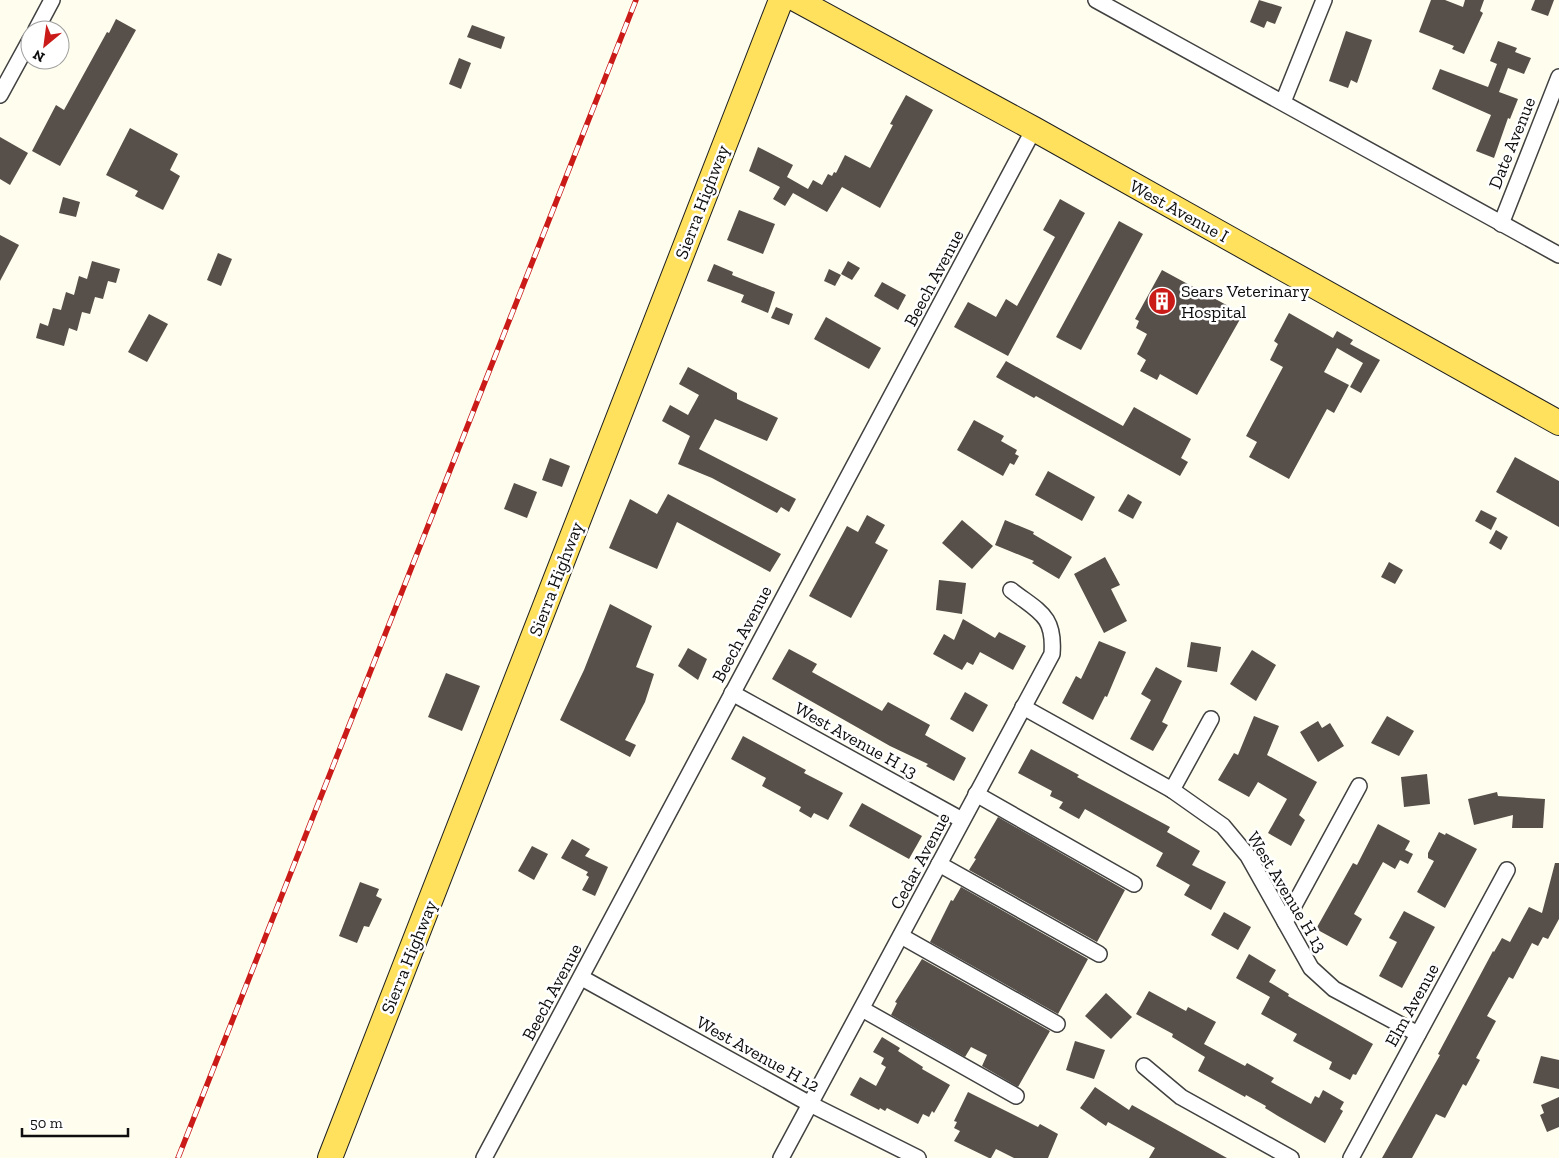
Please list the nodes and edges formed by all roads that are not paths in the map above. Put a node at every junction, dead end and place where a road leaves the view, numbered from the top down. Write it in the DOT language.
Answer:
graph roads {
  1 [pos="52,0"];
  2 [pos="781,0"];
  3 [pos="797,0"];
  4 [pos="1096,0"];
  5 [pos="1324,0"];
  6 [pos="41,20"];
  7 [pos="20,58"];
  8 [pos="1559,77"];
  9 [pos="0,95"];
  10 [pos="1283,102"];
  11 [pos="1034,129"];
  12 [pos="1501,224"];
  13 [pos="1559,255"];
  14 [pos="1559,423"];
  15 [pos="1011,590"];
  16 [pos="732,693"];
  17 [pos="1023,707"];
  18 [pos="1211,719"];
  19 [pos="1359,786"];
  20 [pos="1172,790"];
  21 [pos="976,794"];
  22 [pos="962,820"];
  23 [pos="939,864"];
  24 [pos="1507,870"];
  25 [pos="1134,884"];
  26 [pos="1285,922"];
  27 [pos="901,936"];
  28 [pos="1098,954"];
  29 [pos="582,978"];
  30 [pos="862,1009"];
  31 [pos="1057,1024"];
  32 [pos="1418,1034"];
  33 [pos="1144,1066"];
  34 [pos="1016,1096"];
  35 [pos="810,1104"];
  36 [pos="330,1158"];
  37 [pos="484,1158"];
  38 [pos="782,1158"];
  39 [pos="918,1158"];
  40 [pos="1291,1158"];
  41 [pos="1351,1158"];
  1 -- 6 [label="street"];
  2 -- 36 [label="main road, Sierra Highway"];
  3 -- 11 [label="main road, West Avenue I"];
  4 -- 10 [label="street"];
  5 -- 10 [label="street"];
  7 -- 9 [label="street"];
  8 -- 12 [label="street, Date Avenue"];
  10 -- 12 [label="street"];
  11 -- 14 [label="main road, West Avenue I"];
  11 -- 16 [label="street, Beech Avenue"];
  12 -- 13 [label="street"];
  15 -- 17 [label="street, Cedar Avenue"];
  16 -- 22 [label="street, West Avenue H 13"];
  16 -- 29 [label="street, Beech Avenue"];
  17 -- 20 [label="street, West Avenue H 13"];
  17 -- 21 [label="street, Cedar Avenue"];
  18 -- 20 [label="street"];
  19 -- 26 [label="street"];
  20 -- 26 [label="street, West Avenue H 13"];
  21 -- 22 [label="street, Cedar Avenue"];
  21 -- 25 [label="street"];
  22 -- 23 [label="street, Cedar Avenue"];
  23 -- 27 [label="street, Cedar Avenue"];
  23 -- 28 [label="street"];
  24 -- 32 [label="street, Elm Avenue"];
  26 -- 32 [label="street, West Avenue H 13"];
  27 -- 30 [label="street, Cedar Avenue"];
  27 -- 31 [label="street"];
  29 -- 35 [label="street, West Avenue H 12"];
  29 -- 37 [label="street, Beech Avenue"];
  30 -- 34 [label="street"];
  30 -- 35 [label="street, Cedar Avenue"];
  32 -- 41 [label="street, Elm Avenue"];
  33 -- 40 [label="street"];
  35 -- 38 [label="street, Cedar Avenue"];
  35 -- 39 [label="street, West Avenue H 12"];
}
